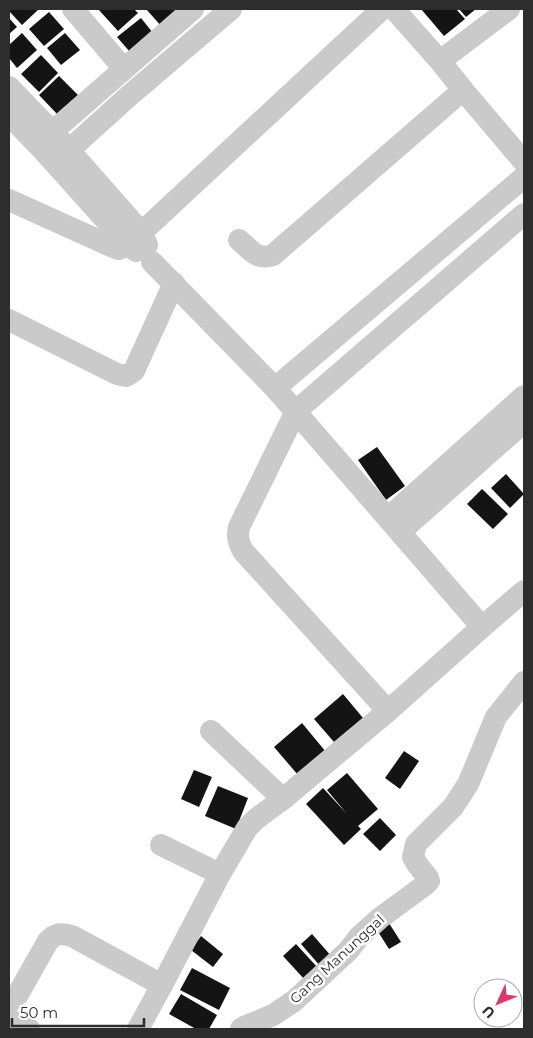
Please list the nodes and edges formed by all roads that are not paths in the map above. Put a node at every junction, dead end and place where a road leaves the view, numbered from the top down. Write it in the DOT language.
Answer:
graph roads {
  1 [pos="74,9"];
  2 [pos="193,9"];
  3 [pos="231,9"];
  4 [pos="382,9"];
  5 [pos="394,9"];
  6 [pos="509,9"];
  7 [pos="440,61"];
  8 [pos="124,69"];
  9 [pos="9,87"];
  10 [pos="463,90"];
  11 [pos="9,115"];
  12 [pos="52,132"];
  13 [pos="69,150"];
  14 [pos="524,162"];
  15 [pos="524,177"];
  16 [pos="9,200"];
  17 [pos="524,214"];
  18 [pos="135,239"];
  19 [pos="239,240"];
  20 [pos="174,283"];
  21 [pos="9,320"];
  22 [pos="275,388"];
  23 [pos="524,396"];
  24 [pos="296,411"];
  25 [pos="524,422"];
  26 [pos="394,525"];
  27 [pos="524,591"];
  28 [pos="482,627"];
  29 [pos="524,682"];
  30 [pos="388,711"];
  31 [pos="211,731"];
  32 [pos="283,799"];
  33 [pos="161,845"];
  34 [pos="220,874"];
  35 [pos="162,985"];
  36 [pos="9,1010"];
  37 [pos="9,1017"];
  38 [pos="29,1029"];
  39 [pos="138,1029"];
  40 [pos="241,1029"];
  1 -- 8 [label="street"];
  2 -- 8 [label="street"];
  3 -- 13 [label="street"];
  4 -- 18 [label="street"];
  5 -- 7 [label="street"];
  6 -- 7 [label="street"];
  7 -- 10 [label="street"];
  8 -- 12 [label="street"];
  9 -- 12 [label="street"];
  10 -- 14 [label="street"];
  10 -- 19 [label="street"];
  11 -- 18 [label="street"];
  12 -- 13 [label="street"];
  13 -- 18 [label="street"];
  15 -- 22 [label="street"];
  16 -- 18 [label="street"];
  17 -- 24 [label="street"];
  18 -- 20 [label="street"];
  20 -- 21 [label="street"];
  20 -- 22 [label="street"];
  22 -- 24 [label="street"];
  23 -- 26 [label="street"];
  24 -- 26 [label="street"];
  24 -- 30 [label="street"];
  25 -- 26 [label="street"];
  26 -- 28 [label="street"];
  27 -- 28 [label="street"];
  28 -- 30 [label="street"];
  29 -- 40 [label="street, Gang Manunggal"];
  30 -- 32 [label="street"];
  31 -- 32 [label="street"];
  32 -- 34 [label="street"];
  33 -- 34 [label="street"];
  34 -- 35 [label="street"];
  35 -- 36 [label="street"];
  35 -- 39 [label="street"];
  37 -- 38 [label="street"];
}
